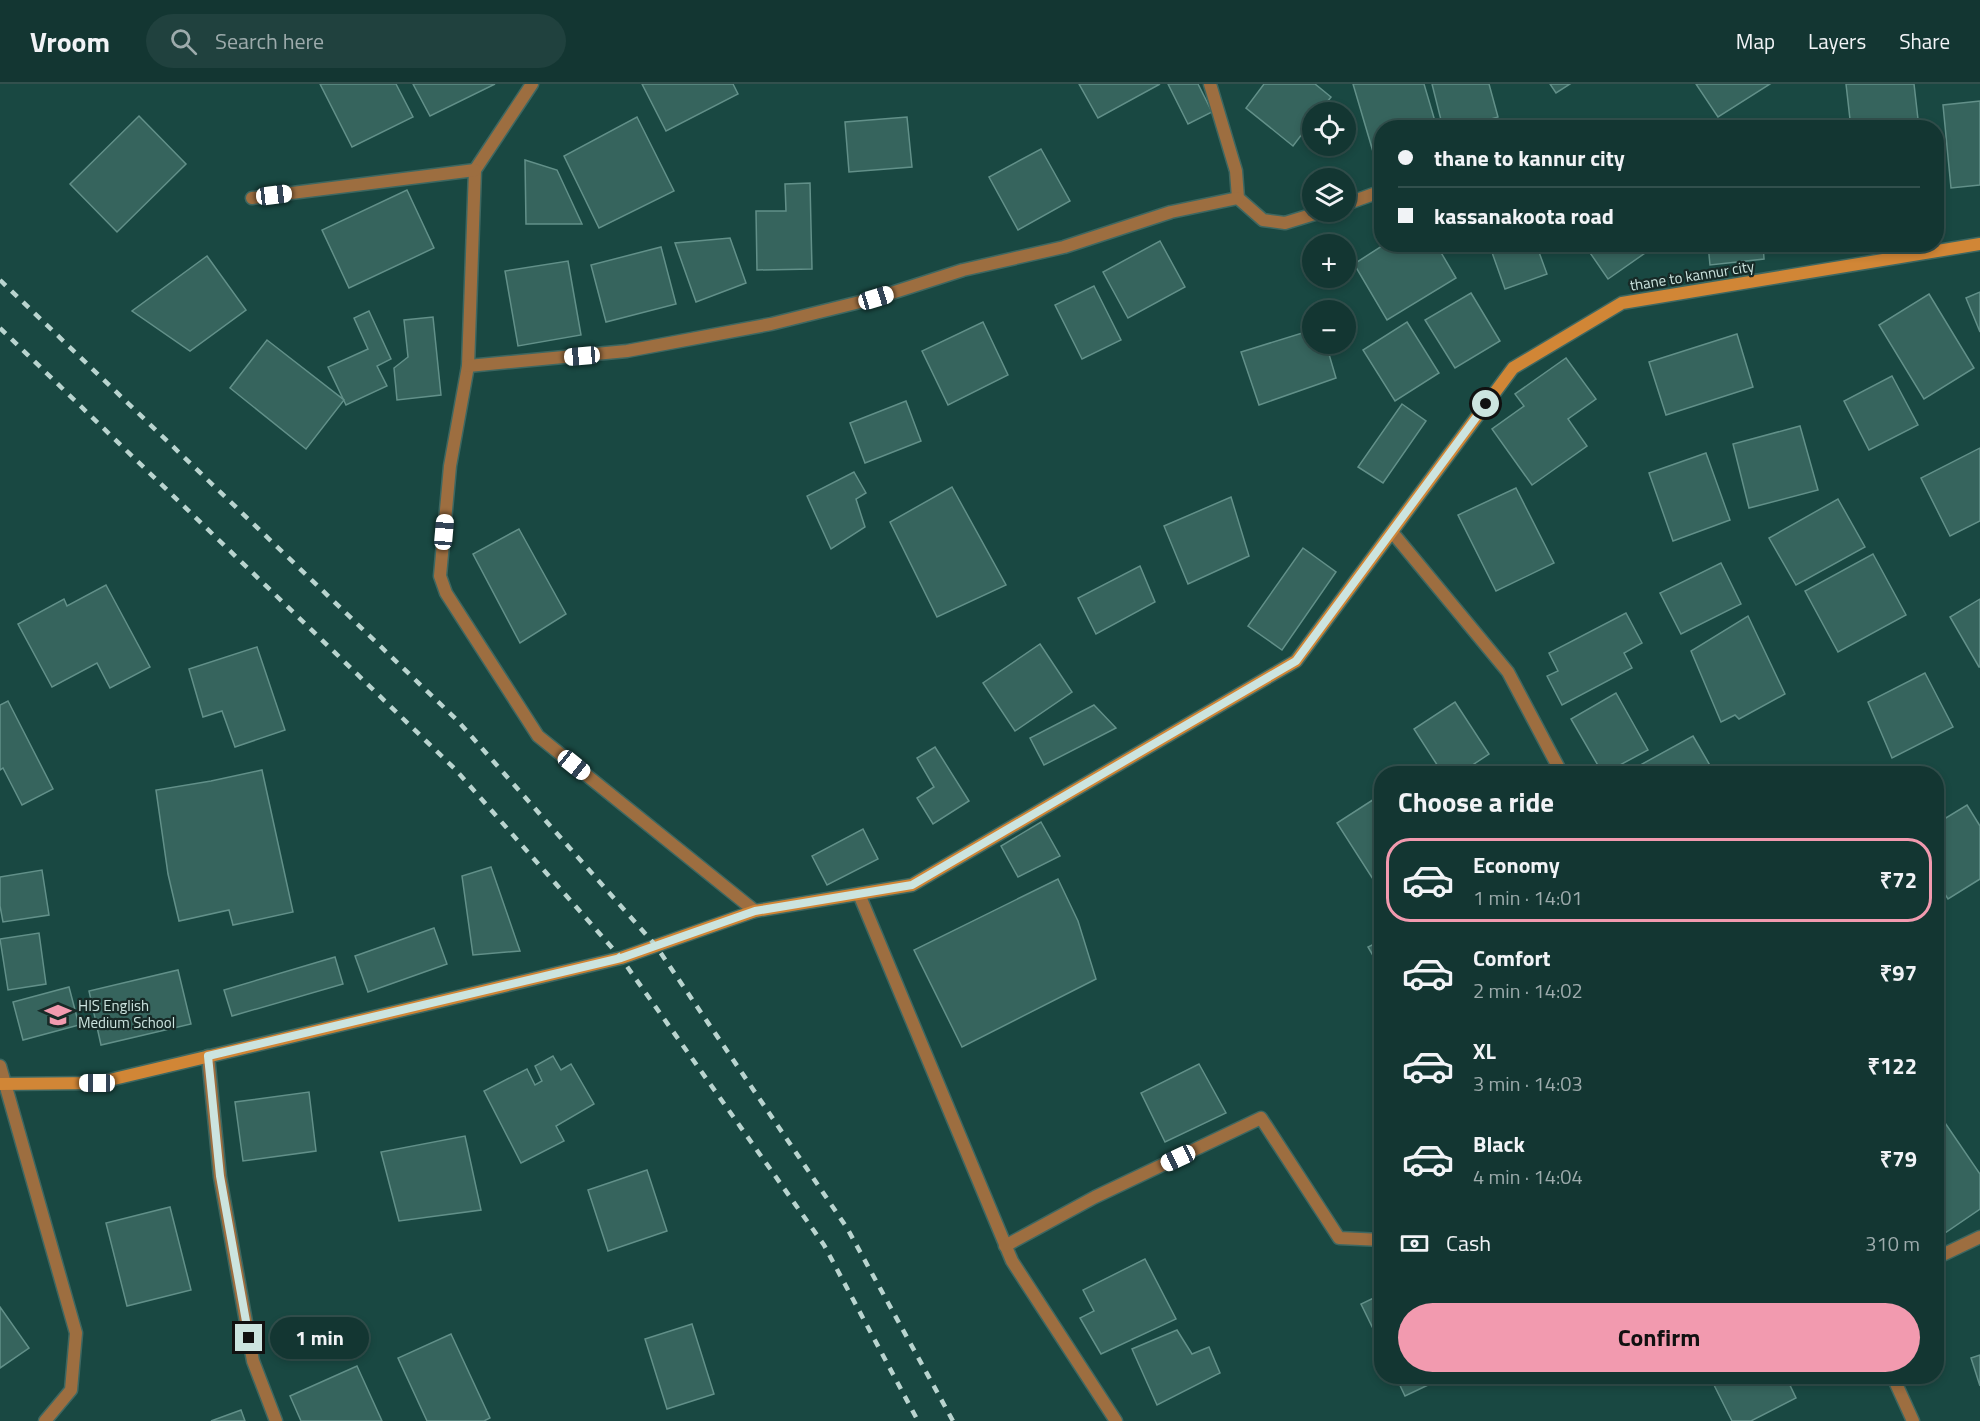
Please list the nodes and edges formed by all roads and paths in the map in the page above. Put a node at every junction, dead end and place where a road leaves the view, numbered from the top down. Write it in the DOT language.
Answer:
graph roads {
  1 [pos="532,84"];
  2 [pos="1210,84"];
  3 [pos="475,171"];
  4 [pos="1374,194"];
  5 [pos="252,198"];
  6 [pos="1238,198"];
  7 [pos="1356,200"];
  8 [pos="1302,218"];
  9 [pos="1980,244"];
  10 [pos="1944,250"];
  11 [pos="1931,252"];
  12 [pos="468,366"];
  13 [pos="1392,532"];
  14 [pos="1558,766"];
  15 [pos="859,894"];
  16 [pos="755,911"];
  17 [pos="208,1056"];
  18 [pos="0,1066"];
  19 [pos="2,1084"];
  20 [pos="1980,1237"];
  21 [pos="1374,1240"];
  22 [pos="1005,1246"];
  23 [pos="1944,1254"];
  24 [pos="1896,1384"];
  25 [pos="45,1421"];
  26 [pos="276,1421"];
  27 [pos="1116,1421"];
  28 [pos="1913,1421"];
  1 -- 3 [label="street"];
  2 -- 6 [label="street"];
  3 -- 5 [label="street"];
  3 -- 12 [label="street"];
  4 -- 7 [label="street"];
  6 -- 8 [label="street"];
  6 -- 12 [label="street"];
  9 -- 10 [label="street, thane to kannur city"];
  11 -- 13 [label="street, thane to kannur city"];
  12 -- 16 [label="street"];
  13 -- 14 [label="street"];
  13 -- 15 [label="street, thane to kannur city"];
  15 -- 16 [label="street, thane to kannur city"];
  15 -- 22 [label="street"];
  16 -- 17 [label="street, thane to kannur city"];
  17 -- 19 [label="street, thane to kannur city"];
  17 -- 26 [label="street"];
  18 -- 19 [label="street"];
  19 -- 25 [label="street"];
  20 -- 23 [label="street"];
  21 -- 22 [label="street"];
  22 -- 27 [label="street"];
  24 -- 28 [label="street"];
}
